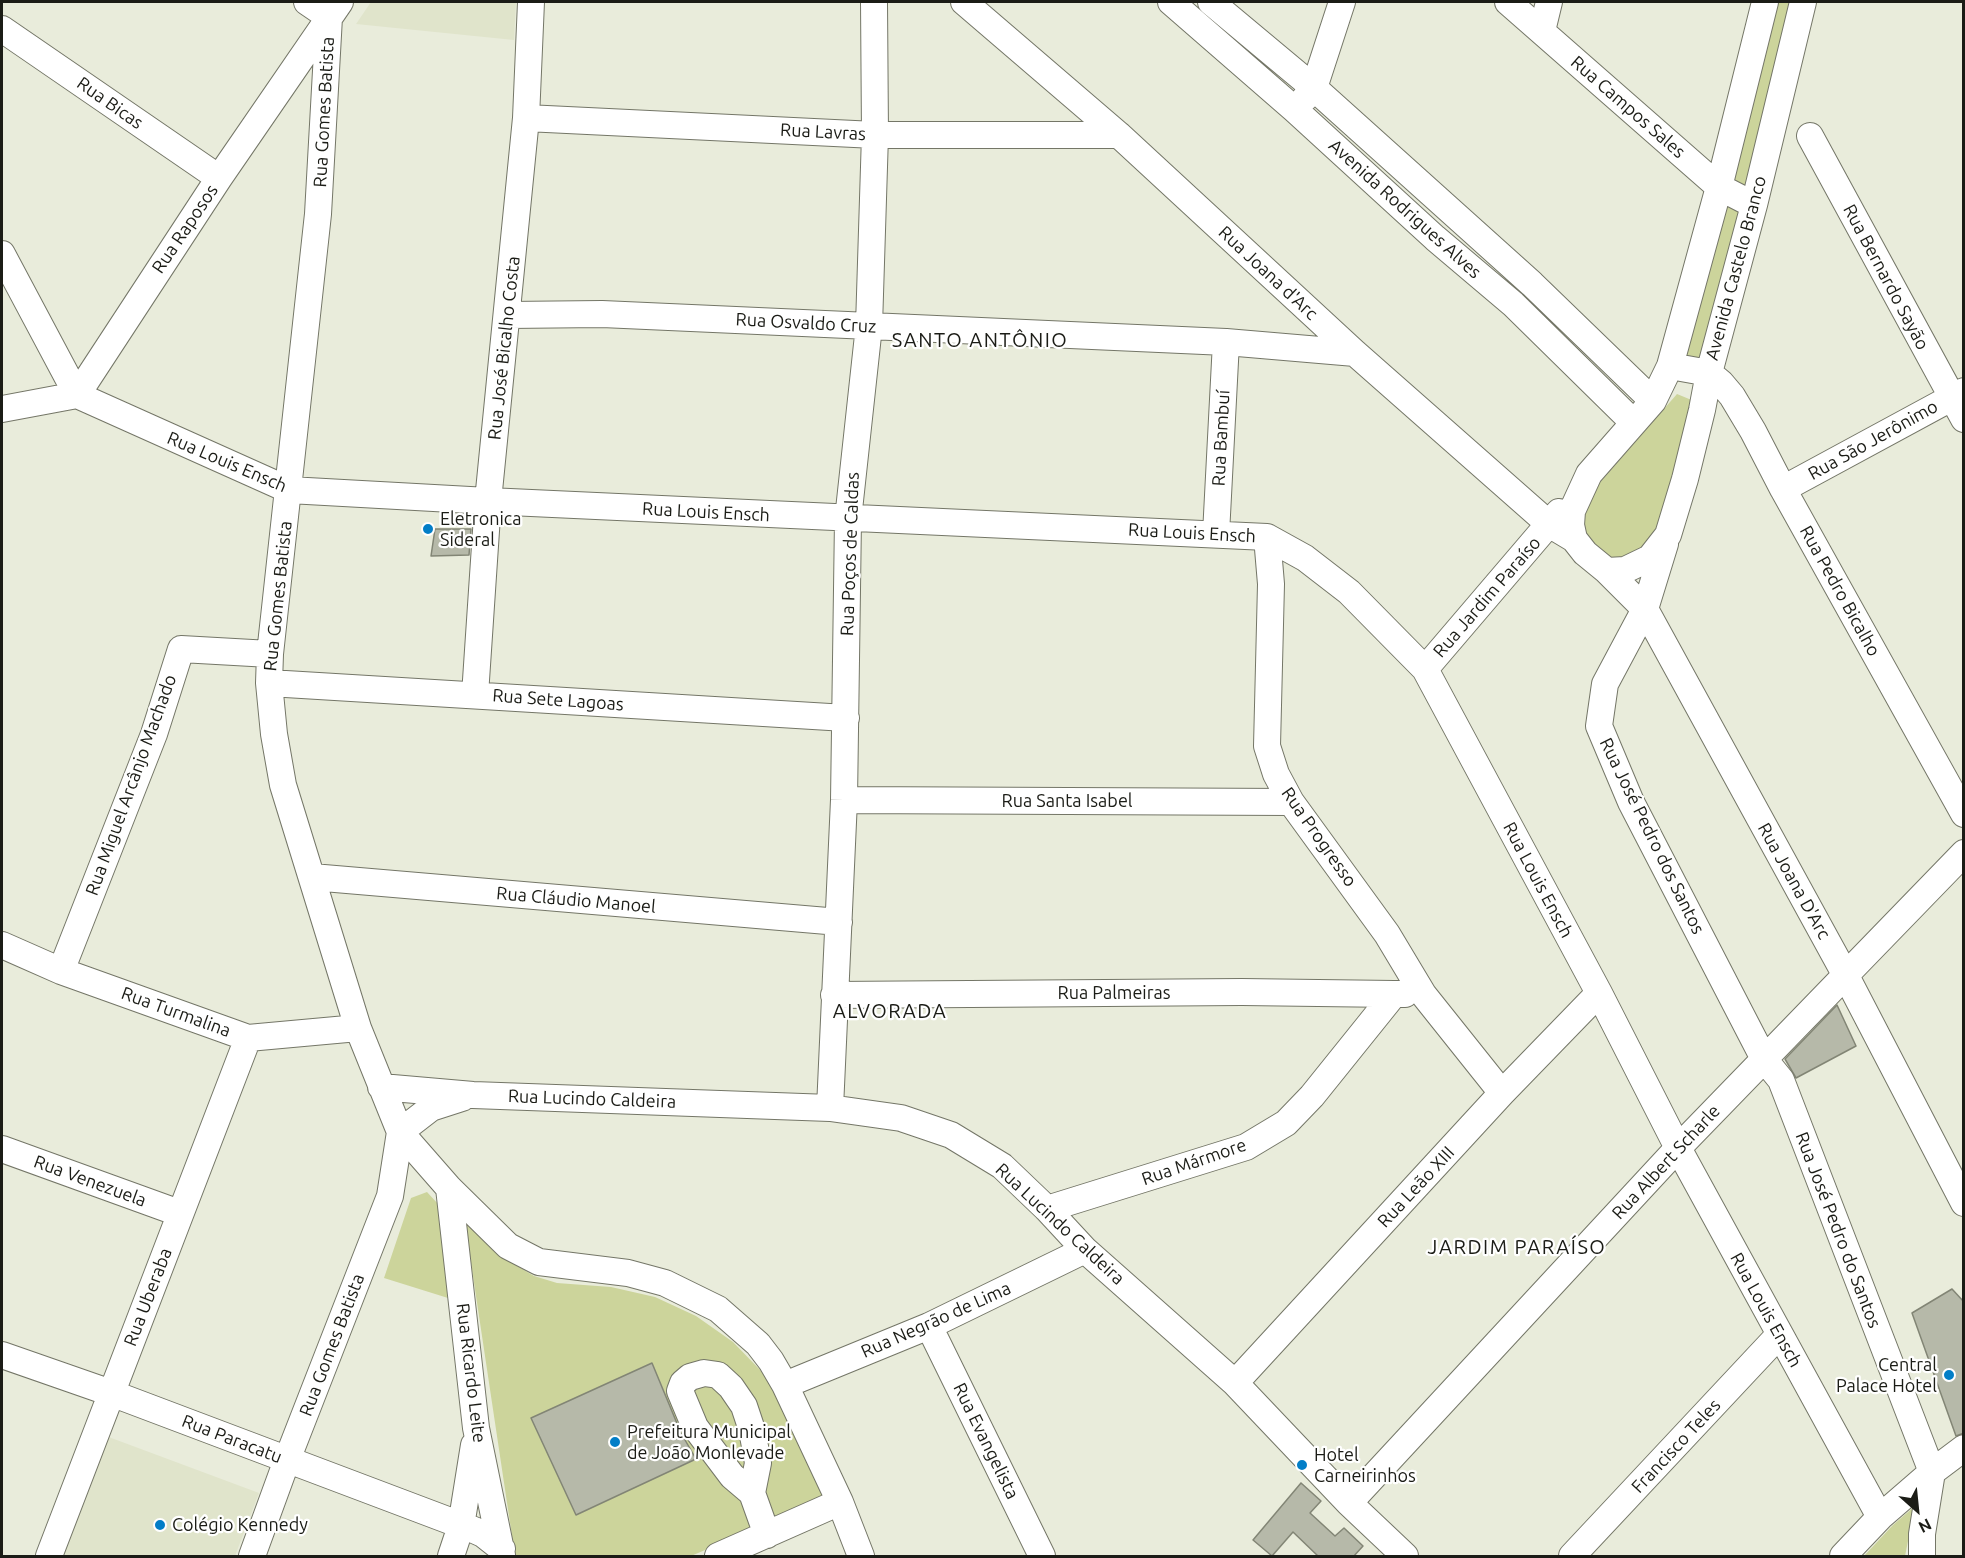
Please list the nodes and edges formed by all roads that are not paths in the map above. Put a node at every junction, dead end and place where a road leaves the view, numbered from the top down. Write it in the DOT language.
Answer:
graph roads {
  1 [pos="307,2"];
  2 [pos="531,2"];
  3 [pos="874,2"];
  4 [pos="964,2"];
  5 [pos="1171,2"];
  6 [pos="1211,2"];
  7 [pos="1342,2"];
  8 [pos="1508,2"];
  9 [pos="1549,2"];
  10 [pos="1765,2"];
  11 [pos="1803,2"];
  12 [pos="335,9"];
  13 [pos="2,29"];
  14 [pos="1542,31"];
  15 [pos="1314,88"];
  16 [pos="1294,109"];
  17 [pos="526,118"];
  18 [pos="875,135"];
  19 [pos="1119,135"];
  20 [pos="1810,136"];
  21 [pos="219,178"];
  22 [pos="1719,187"];
  23 [pos="1754,206"];
  24 [pos="2,254"];
  25 [pos="1532,284"];
  26 [pos="1513,304"];
  27 [pos="508,315"];
  28 [pos="869,327"];
  29 [pos="1226,342"];
  30 [pos="1355,353"];
  31 [pos="1670,366"];
  32 [pos="1709,373"];
  33 [pos="77,395"];
  34 [pos="1653,401"];
  35 [pos="1959,403"];
  36 [pos="2,409"];
  37 [pos="1633,422"];
  38 [pos="1589,474"];
  39 [pos="1783,489"];
  40 [pos="289,490"];
  41 [pos="488,501"];
  42 [pos="848,519"];
  43 [pos="1550,524"];
  44 [pos="1216,534"];
  45 [pos="1668,535"];
  46 [pos="1267,537"];
  47 [pos="1574,540"];
  48 [pos="1607,571"];
  49 [pos="1645,609"];
  50 [pos="270,654"];
  51 [pos="1425,669"];
  52 [pos="269,683"];
  53 [pos="475,695"];
  54 [pos="846,718"];
  55 [pos="844,800"];
  56 [pos="1291,801"];
  57 [pos="1964,814"];
  58 [pos="1964,853"];
  59 [pos="312,877"];
  60 [pos="839,922"];
  61 [pos="2,945"];
  62 [pos="62,971"];
  63 [pos="1845,974"];
  64 [pos="1599,993"];
  65 [pos="1394,994"];
  66 [pos="1423,994"];
  67 [pos="834,995"];
  68 [pos="358,1028"];
  69 [pos="248,1038"];
  70 [pos="1764,1059"];
  71 [pos="381,1088"];
  72 [pos="1502,1093"];
  73 [pos="472,1095"];
  74 [pos="830,1108"];
  75 [pos="400,1132"];
  76 [pos="1678,1148"];
  77 [pos="2,1149"];
  78 [pos="449,1188"];
  79 [pos="1964,1203"];
  80 [pos="1047,1209"];
  81 [pos="179,1214"];
  82 [pos="1085,1250"];
  83 [pos="929,1326"];
  84 [pos="1779,1335"];
  85 [pos="2,1355"];
  86 [pos="1235,1383"];
  87 [pos="784,1385"];
  88 [pos="111,1393"];
  89 [pos="476,1428"];
  90 [pos="1964,1448"];
  91 [pos="287,1460"];
  92 [pos="1932,1472"];
  93 [pos="752,1493"];
  94 [pos="840,1502"];
  95 [pos="1349,1503"];
  96 [pos="1880,1517"];
  97 [pos="461,1526"];
  98 [pos="767,1535"];
  99 [pos="502,1553"];
  100 [pos="49,1557"];
  101 [pos="252,1557"];
  102 [pos="451,1557"];
  103 [pos="718,1557"];
  104 [pos="861,1557"];
  105 [pos="1042,1557"];
  106 [pos="1405,1557"];
  107 [pos="1572,1557"];
  108 [pos="1843,1557"];
  109 [pos="1922,1557"];
  1 -- 12 [label="street"];
  2 -- 17 [label="street, Rua José Bicalho Costa"];
  3 -- 18 [label="street, Rua Poços de Caldas"];
  4 -- 19 [label="street, Rua Joana d'Arc"];
  5 -- 16 [label="street, Avenida Rodrigues Alves"];
  6 -- 15 [label="street, Avenida Rodrigues Alves"];
  7 -- 15 [label="street"];
  8 -- 14 [label="street, Rua Campos Sales"];
  9 -- 14 [label="street"];
  10 -- 22 [label="street, Avenida Castelo Branco"];
  11 -- 23 [label="street, Avenida Castelo Branco"];
  12 -- 21 [label="street, Rua Raposos"];
  12 -- 40 [label="street, Rua Gomes Batista"];
  13 -- 21 [label="street, Rua Bicas"];
  14 -- 22 [label="street, Rua Campos Sales"];
  15 -- 16 [label="street"];
  15 -- 25 [label="street, Avenida Rodrigues Alves"];
  16 -- 26 [label="street, Avenida Rodrigues Alves"];
  17 -- 18 [label="street, Rua Lavras"];
  17 -- 27 [label="street, Rua José Bicalho Costa"];
  18 -- 19 [label="street, Rua Lavras"];
  18 -- 28 [label="street, Rua Poços de Caldas"];
  19 -- 30 [label="street, Rua Joana d'Arc"];
  20 -- 35 [label="street, Rua Bernardo Sayão"];
  21 -- 33 [label="street, Rua Raposos"];
  22 -- 23 [label="street, Rua Campos Sales"];
  22 -- 31 [label="street, Avenida Castelo Branco"];
  23 -- 32 [label="street, Avenida Castelo Branco"];
  24 -- 33 [label="street"];
  25 -- 26 [label="street"];
  25 -- 34 [label="street, Avenida Rodrigues Alves"];
  26 -- 37 [label="street, Avenida Rodrigues Alves"];
  27 -- 28 [label="street, Rua Osvaldo Cruz"];
  27 -- 41 [label="street, Rua José Bicalho Costa"];
  28 -- 29 [label="street, Rua Osvaldo Cruz"];
  28 -- 42 [label="street, Rua Poços de Caldas"];
  29 -- 30 [label="street, Rua Osvaldo Cruz"];
  29 -- 44 [label="street, Rua Bambuí"];
  30 -- 43 [label="street, Rua Joana d'Arc"];
  31 -- 32 [label="street"];
  31 -- 34 [label="street, Avenida Castelo Branco"];
  32 -- 39 [label="street, Rua Pedro Bicalho"];
  32 -- 45 [label="street, Avenida Castelo Branco"];
  33 -- 36 [label="street"];
  33 -- 40 [label="street, Rua Louis Ensch"];
  34 -- 37 [label="street, Avenida Castelo Branco"];
  35 -- 39 [label="street, Rua São Jerônimo"];
  37 -- 38 [label="street, Avenida Castelo Branco"];
  38 -- 43 [label="street, Avenida Castelo Branco"];
  38 -- 47 [label="street, Avenida Castelo Branco"];
  39 -- 57 [label="street, Rua Pedro Bicalho"];
  40 -- 41 [label="street, Rua Louis Ensch"];
  40 -- 50 [label="street, Rua Gomes Batista"];
  41 -- 42 [label="street, Rua Louis Ensch"];
  41 -- 53 [label="street, Rua José Bicalho Costa"];
  42 -- 44 [label="street, Rua Louis Ensch"];
  42 -- 54 [label="street, Rua Poços de Caldas"];
  43 -- 47 [label="street, Rua Joana d'Arc"];
  43 -- 51 [label="street, Rua Jardim Paraíso"];
  44 -- 46 [label="street, Rua Louis Ensch"];
  45 -- 48 [label="street, Avenida Castelo Branco"];
  45 -- 49 [label="street, Avenida Castelo Branco"];
  46 -- 51 [label="street, Rua Louis Ensch"];
  46 -- 56 [label="street, Rua Progresso"];
  47 -- 48 [label="street"];
  48 -- 49 [label="street, Rua Joana D'Arc"];
  49 -- 63 [label="street, Rua Joana D'Arc"];
  49 -- 70 [label="street, Rua José Pedro dos Santos"];
  50 -- 52 [label="street, Rua Gomes Batista"];
  50 -- 62 [label="street, Rua Miguel Arcânjo Machado"];
  51 -- 64 [label="street, Rua Louis Ensch"];
  52 -- 53 [label="street, Rua Sete Lagoas"];
  52 -- 59 [label="street, Rua Gomes Batista"];
  53 -- 54 [label="street, Rua Sete Lagoas"];
  54 -- 55 [label="street, Rua Poços de Caldas"];
  55 -- 56 [label="street, Rua Santa Isabel"];
  55 -- 60 [label="street, Rua Poços de Caldas"];
  56 -- 66 [label="street, Rua Progresso"];
  58 -- 63 [label="street, Rua Albert Scharle"];
  59 -- 60 [label="street, Rua Cláudio Manoel"];
  59 -- 68 [label="street, Rua Gomes Batista"];
  60 -- 67 [label="street, Rua Poços de Caldas"];
  61 -- 62 [label="street, Rua Turmalina"];
  62 -- 69 [label="street, Rua Turmalina"];
  63 -- 70 [label="street, Rua Albert Scharle"];
  63 -- 79 [label="street, Rua Joana D'Arc"];
  64 -- 72 [label="street, Rua Leão XIII"];
  64 -- 76 [label="street, Rua Louis Ensch"];
  65 -- 66 [label="street"];
  65 -- 67 [label="street, Rua Palmeiras"];
  65 -- 80 [label="street, Rua Mármore"];
  66 -- 72 [label="street, Rua Progresso"];
  67 -- 74 [label="street, Rua Poços de Caldas"];
  68 -- 69 [label="street, Rua Turmalina"];
  68 -- 71 [label="street, Rua Gomes Batista"];
  69 -- 81 [label="street, Rua Uberaba"];
  70 -- 76 [label="street, Rua Albert Scharle"];
  70 -- 92 [label="street, Rua José Pedro do Santos"];
  71 -- 73 [label="street, Rua Lucindo Caldeira"];
  71 -- 75 [label="street"];
  72 -- 86 [label="street, Rua Leão XIII"];
  73 -- 74 [label="street, Rua Lucindo Caldeira"];
  73 -- 75 [label="street, Rua Lucindo Caldeira"];
  74 -- 80 [label="street, Rua Lucindo Caldeira"];
  75 -- 78 [label="street"];
  75 -- 91 [label="street, Rua Gomes Batista"];
  76 -- 84 [label="street, Rua Louis Ensch"];
  76 -- 95 [label="street, Rua Albert Scharle"];
  77 -- 81 [label="street, Rua Venezuela"];
  78 -- 87 [label="street"];
  78 -- 89 [label="street, Rua Ricardo Leite"];
  80 -- 82 [label="street, Rua Lucindo Caldeira"];
  81 -- 88 [label="street, Rua Uberaba"];
  82 -- 83 [label="street, Rua Negrão de Lima"];
  82 -- 86 [label="street, Rua Lucindo Caldeira"];
  83 -- 87 [label="street, Rua Negrão de Lima"];
  83 -- 105 [label="street, Rua Evangelista"];
  84 -- 96 [label="street, Rua Louis Ensch"];
  84 -- 107 [label="street, Francisco Teles"];
  85 -- 88 [label="street, Rua Paracatu"];
  86 -- 95 [label="street, Rua Lucindo Caldeira"];
  87 -- 94 [label="street"];
  88 -- 91 [label="street, Rua Paracatu"];
  88 -- 100 [label="street, Rua Uberaba"];
  89 -- 97 [label="street"];
  89 -- 99 [label="street, Rua Ricardo Leite"];
  90 -- 92 [label="street"];
  91 -- 97 [label="street, Rua Paracatu"];
  91 -- 101 [label="street, Rua Gomes Batista"];
  92 -- 96 [label="street"];
  92 -- 109 [label="street"];
  93 -- 98 [label="street"];
  94 -- 98 [label="street"];
  94 -- 104 [label="street"];
  95 -- 106 [label="street, Rua Lucindo Caldeira"];
  96 -- 108 [label="street"];
  97 -- 99 [label="street, Rua Paracatu"];
  97 -- 102 [label="street"];
  98 -- 103 [label="street"];
}
